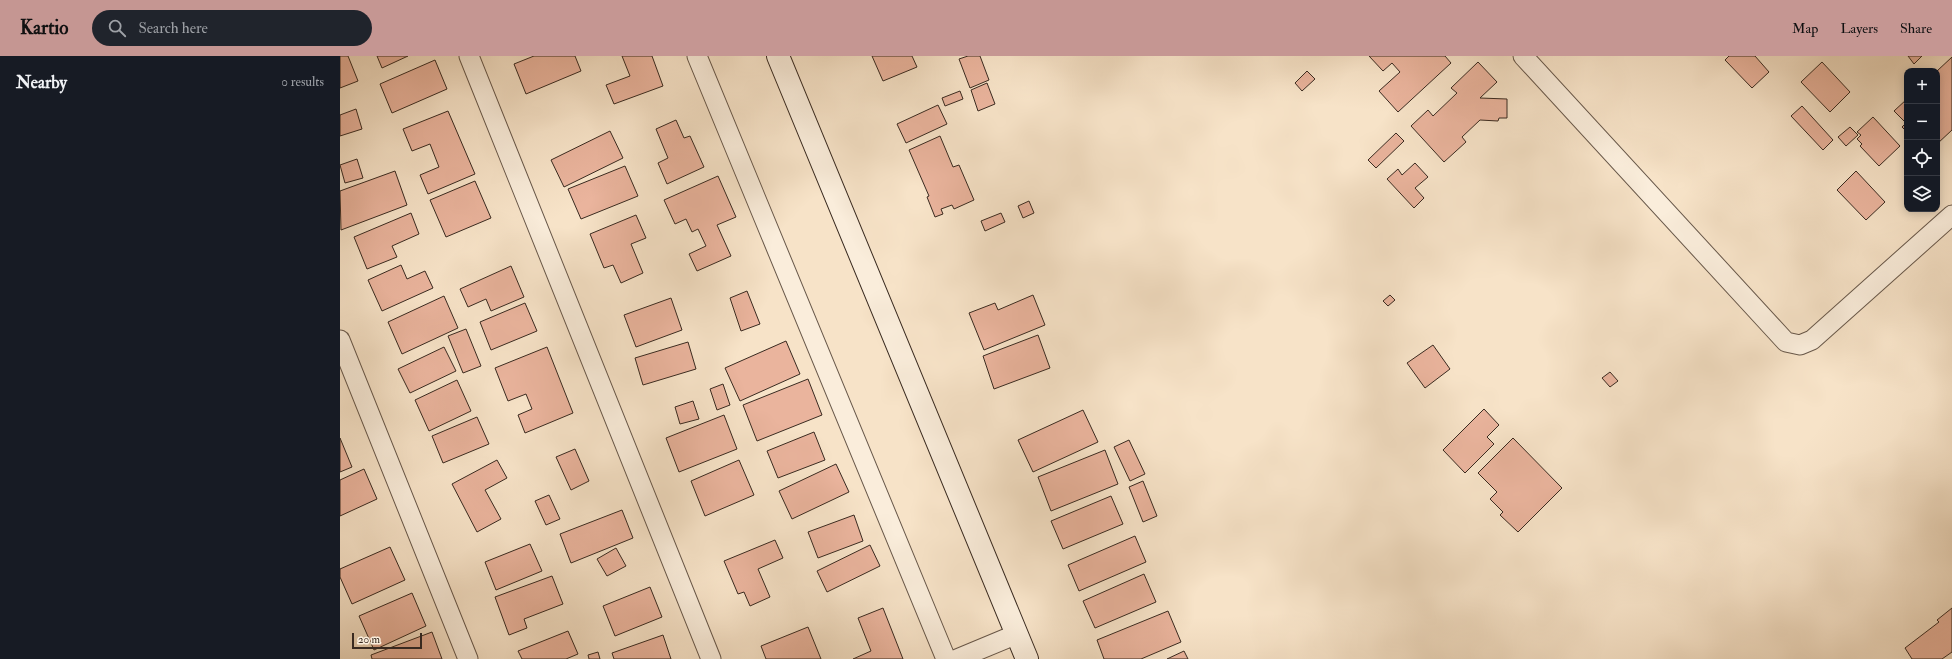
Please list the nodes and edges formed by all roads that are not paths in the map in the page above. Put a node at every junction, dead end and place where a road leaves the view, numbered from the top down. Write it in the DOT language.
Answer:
graph roads {
  1 [pos="469,56"];
  2 [pos="697,56"];
  3 [pos="778,56"];
  4 [pos="1523,56"];
  5 [pos="1952,216"];
  6 [pos="340,340"];
  7 [pos="1016,634"];
  8 [pos="468,659"];
  9 [pos="711,659"];
  10 [pos="946,659"];
  11 [pos="957,659"];
  12 [pos="1027,659"];
  1 -- 9 [label="street"];
  2 -- 10 [label="street"];
  3 -- 7 [label="street"];
  4 -- 5 [label="street"];
  6 -- 8 [label="street"];
  7 -- 11 [label="street"];
  7 -- 12 [label="street"];
}
